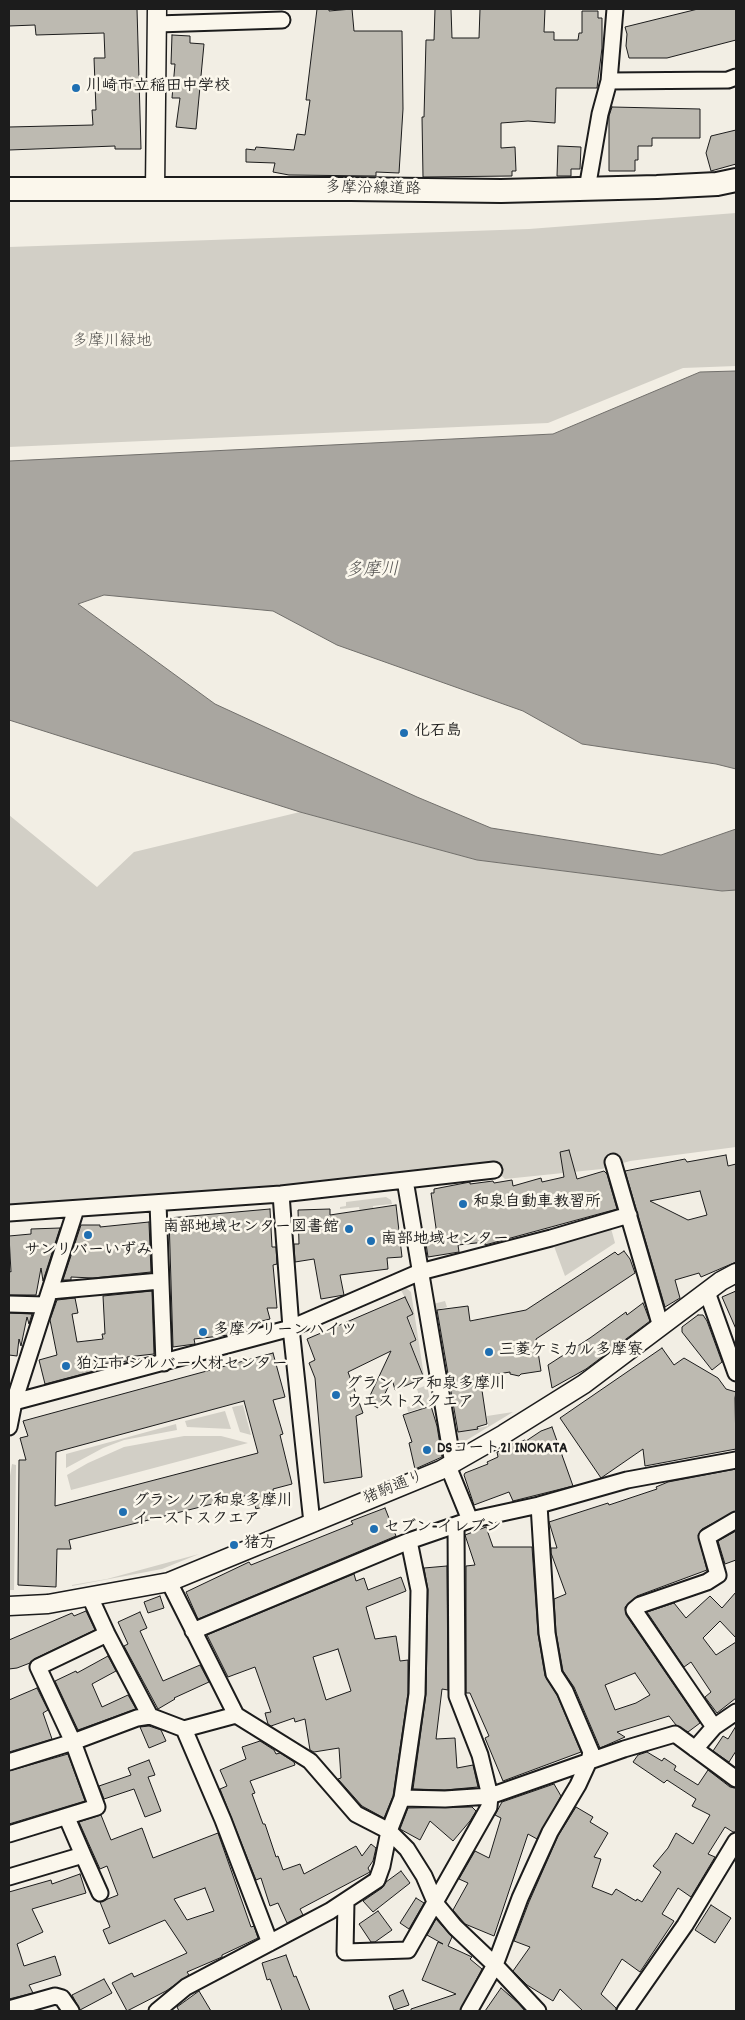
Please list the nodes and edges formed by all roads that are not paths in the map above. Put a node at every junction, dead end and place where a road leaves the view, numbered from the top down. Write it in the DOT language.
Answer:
graph roads {
  1 [pos="615,9"];
  2 [pos="157,16"];
  3 [pos="282,20"];
  4 [pos="736,77"];
  5 [pos="609,81"];
  6 [pos="736,180"];
  7 [pos="9,189"];
  8 [pos="155,189"];
  9 [pos="587,189"];
  10 [pos="613,1162"];
  11 [pos="494,1170"];
  12 [pos="405,1180"];
  13 [pos="280,1194"];
  14 [pos="158,1203"];
  15 [pos="76,1209"];
  16 [pos="9,1213"];
  17 [pos="629,1215"];
  18 [pos="420,1272"];
  19 [pos="736,1273"];
  20 [pos="160,1281"];
  21 [pos="50,1290"];
  22 [pos="706,1292"];
  23 [pos="9,1304"];
  24 [pos="45,1306"];
  25 [pos="661,1327"];
  26 [pos="291,1328"];
  27 [pos="164,1363"];
  28 [pos="736,1373"];
  29 [pos="11,1402"];
  30 [pos="9,1427"];
  31 [pos="736,1460"];
  32 [pos="451,1465"];
  33 [pos="539,1504"];
  34 [pos="736,1520"];
  35 [pos="463,1522"];
  36 [pos="312,1523"];
  37 [pos="409,1541"];
  38 [pos="169,1582"];
  39 [pos="90,1597"];
  40 [pos="9,1606"];
  41 [pos="193,1631"];
  42 [pos="106,1634"];
  43 [pos="736,1712"];
  44 [pos="236,1715"];
  45 [pos="150,1716"];
  46 [pos="714,1726"];
  47 [pos="184,1729"];
  48 [pos="73,1742"];
  49 [pos="695,1749"];
  50 [pos="589,1761"];
  51 [pos="9,1762"];
  52 [pos="736,1779"];
  53 [pos="490,1796"];
  54 [pos="402,1798"];
  55 [pos="67,1818"];
  56 [pos="389,1831"];
  57 [pos="9,1834"];
  58 [pos="736,1841"];
  59 [pos="83,1855"];
  60 [pos="9,1877"];
  61 [pos="100,1893"];
  62 [pos="346,1901"];
  63 [pos="436,1904"];
  64 [pos="270,1943"];
  65 [pos="495,1965"];
  66 [pos="9,2009"];
  67 [pos="71,2011"];
  68 [pos="157,2011"];
  69 [pos="469,2011"];
  70 [pos="538,2011"];
  71 [pos="625,2011"];
  1 -- 5 [label="street"];
  2 -- 3 [label="street"];
  2 -- 8 [label="street"];
  4 -- 5 [label="street"];
  5 -- 9 [label="street"];
  6 -- 9 [label="main road, 多摩沿線道路"];
  7 -- 8 [label="main road, 多摩沿線道路"];
  8 -- 9 [label="main road, 多摩沿線道路"];
  10 -- 17 [label="street"];
  11 -- 12 [label="street"];
  12 -- 13 [label="street"];
  12 -- 18 [label="street"];
  13 -- 14 [label="street"];
  13 -- 26 [label="street"];
  14 -- 15 [label="street"];
  14 -- 20 [label="street"];
  15 -- 16 [label="street"];
  15 -- 21 [label="street"];
  17 -- 18 [label="street"];
  17 -- 25 [label="street"];
  18 -- 26 [label="street"];
  18 -- 32 [label="street"];
  19 -- 22 [label="street, 猪駒通り"];
  20 -- 21 [label="street"];
  20 -- 27 [label="street"];
  21 -- 24 [label="street"];
  22 -- 25 [label="street, 猪駒通り"];
  22 -- 28 [label="street"];
  23 -- 24 [label="street"];
  24 -- 29 [label="street"];
  25 -- 32 [label="street, 猪駒通り"];
  26 -- 27 [label="street"];
  26 -- 36 [label="street"];
  27 -- 29 [label="street"];
  29 -- 30 [label="street"];
  31 -- 33 [label="street"];
  32 -- 35 [label="street"];
  32 -- 36 [label="street, 猪駒通り"];
  33 -- 35 [label="street"];
  33 -- 50 [label="street"];
  34 -- 46 [label="street"];
  35 -- 37 [label="street"];
  35 -- 53 [label="street"];
  36 -- 38 [label="street, 猪駒通り"];
  37 -- 41 [label="street"];
  37 -- 54 [label="street"];
  38 -- 39 [label="street, 猪駒通り"];
  38 -- 41 [label="street"];
  39 -- 40 [label="street, 猪駒通り"];
  39 -- 42 [label="street"];
  41 -- 44 [label="street"];
  42 -- 45 [label="street"];
  42 -- 48 [label="street"];
  43 -- 46 [label="street"];
  44 -- 47 [label="street"];
  44 -- 56 [label="street"];
  45 -- 47 [label="street"];
  45 -- 48 [label="street"];
  46 -- 49 [label="street"];
  47 -- 64 [label="street"];
  48 -- 51 [label="street"];
  48 -- 55 [label="street"];
  49 -- 50 [label="street"];
  49 -- 52 [label="street"];
  50 -- 53 [label="street"];
  50 -- 65 [label="street"];
  53 -- 54 [label="street"];
  53 -- 63 [label="street"];
  54 -- 56 [label="street"];
  55 -- 57 [label="street"];
  55 -- 59 [label="street"];
  56 -- 62 [label="street"];
  56 -- 63 [label="street"];
  58 -- 71 [label="street"];
  59 -- 60 [label="street"];
  59 -- 61 [label="street"];
  62 -- 63 [label="street"];
  62 -- 64 [label="street"];
  63 -- 65 [label="street"];
  64 -- 68 [label="street"];
  65 -- 69 [label="street"];
  65 -- 70 [label="street"];
  66 -- 67 [label="street"];
}
